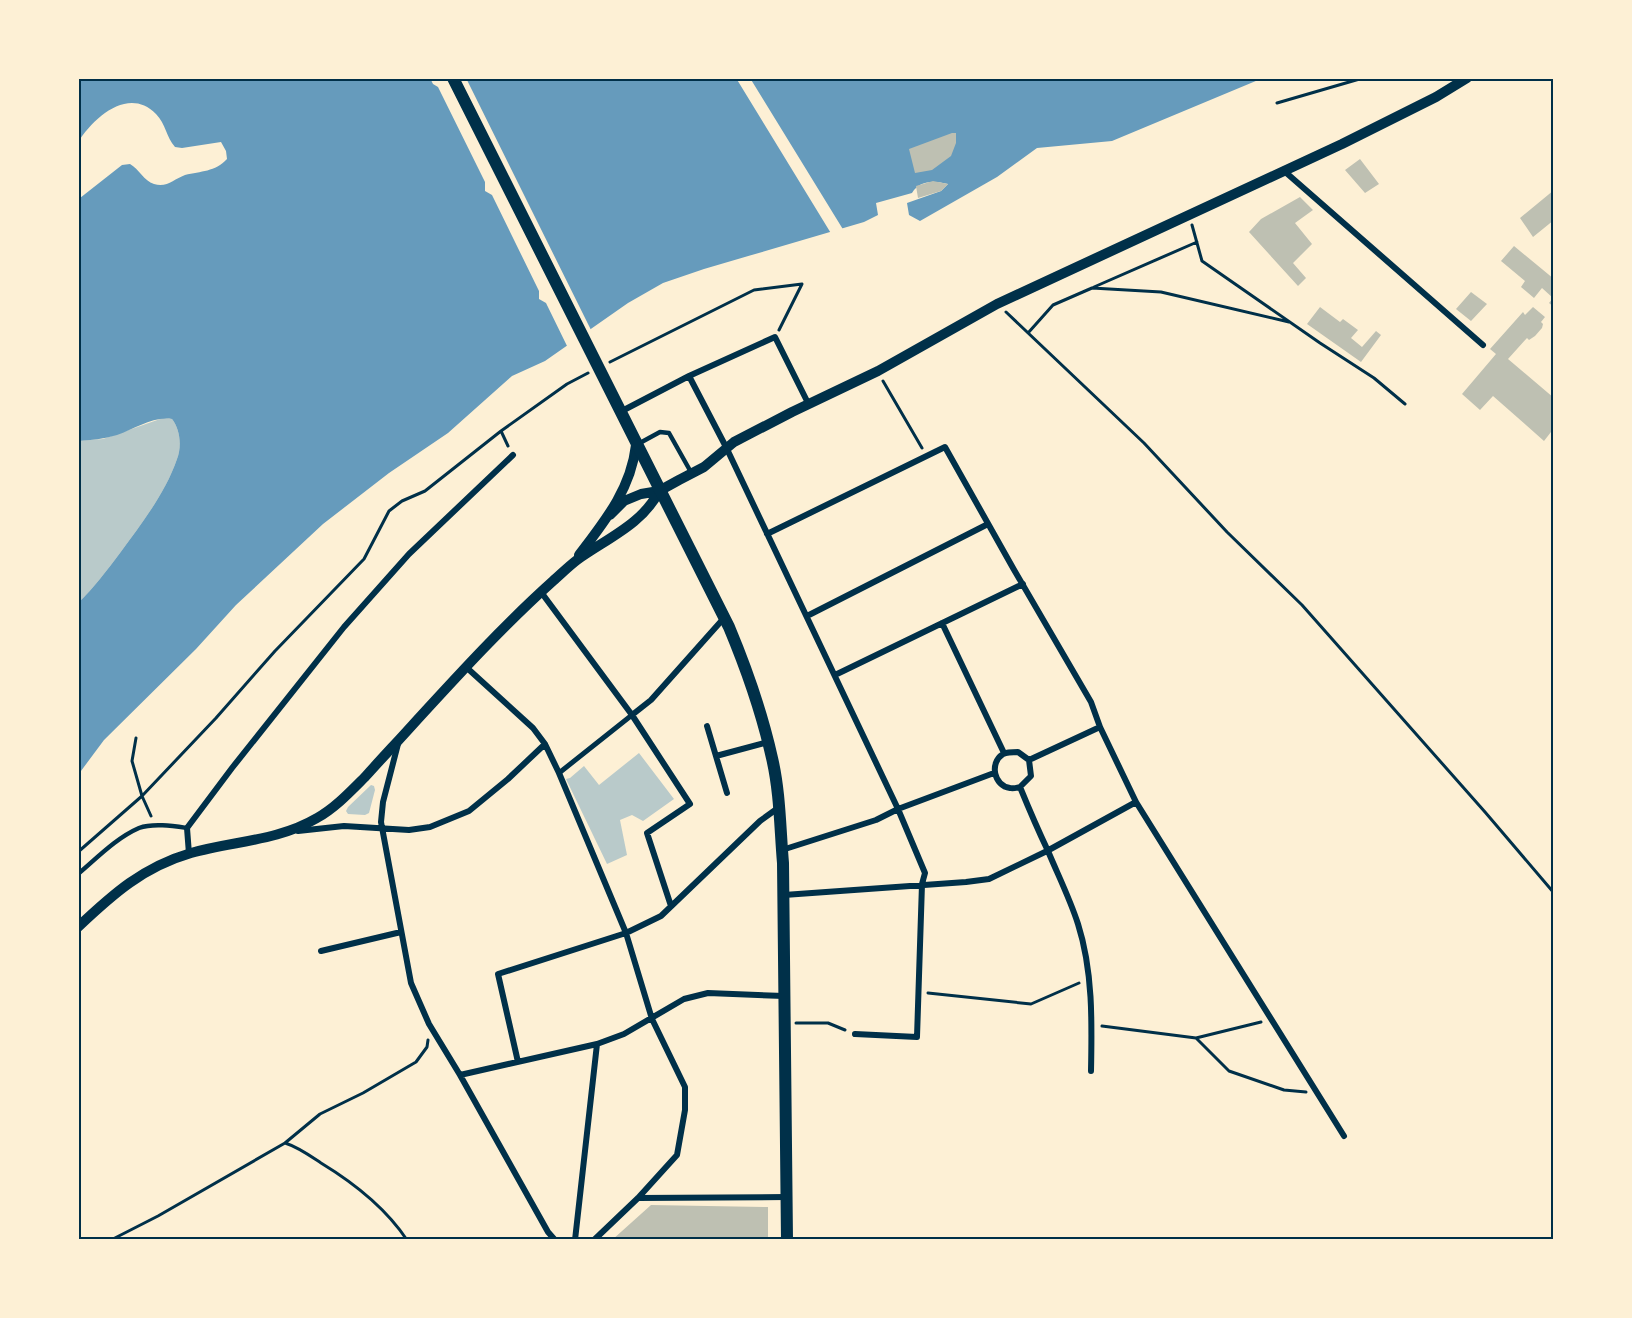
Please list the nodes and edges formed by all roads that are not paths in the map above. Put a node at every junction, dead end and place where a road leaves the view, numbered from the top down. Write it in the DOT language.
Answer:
graph roads {
  1 [pos="453,78"];
  2 [pos="1467,78"];
  3 [pos="1283,170"];
  4 [pos="1483,345"];
  5 [pos="689,376"];
  6 [pos="809,405"];
  7 [pos="620,412"];
  8 [pos="636,445"];
  9 [pos="726,447"];
  10 [pos="513,455"];
  11 [pos="692,474"];
  12 [pos="659,491"];
  13 [pos="610,515"];
  14 [pos="988,524"];
  15 [pos="767,534"];
  16 [pos="574,563"];
  17 [pos="1023,584"];
  18 [pos="541,592"];
  19 [pos="807,616"];
  20 [pos="724,618"];
  21 [pos="942,623"];
  22 [pos="465,666"];
  23 [pos="835,675"];
  24 [pos="632,715"];
  25 [pos="707,726"];
  26 [pos="1100,726"];
  27 [pos="399,740"];
  28 [pos="768,742"];
  29 [pos="545,744"];
  30 [pos="1004,753"];
  31 [pos="716,756"];
  32 [pos="1029,760"];
  33 [pos="559,773"];
  34 [pos="994,774"];
  35 [pos="1020,788"];
  36 [pos="727,793"];
  37 [pos="1136,802"];
  38 [pos="779,808"];
  39 [pos="898,809"];
  40 [pos="187,828"];
  41 [pos="382,829"];
  42 [pos="289,831"];
  43 [pos="782,850"];
  44 [pos="1047,851"];
  45 [pos="189,854"];
  46 [pos="78,874"];
  47 [pos="922,884"];
  48 [pos="783,895"];
  49 [pos="671,906"];
  50 [pos="78,927"];
  51 [pos="401,932"];
  52 [pos="626,933"];
  53 [pos="321,951"];
  54 [pos="784,996"];
  55 [pos="652,1019"];
  56 [pos="855,1034"];
  57 [pos="597,1044"];
  58 [pos="518,1062"];
  59 [pos="1091,1071"];
  60 [pos="460,1075"];
  61 [pos="1344,1136"];
  62 [pos="787,1197"];
  63 [pos="638,1198"];
  64 [pos="555,1240"];
  65 [pos="575,1240"];
  66 [pos="594,1240"];
  67 [pos="787,1240"];
  1 -- 7 [label="main road"];
  2 -- 3 [label="street"];
  3 -- 4 [label="street"];
  3 -- 6 [label="street"];
  5 -- 6 [label="street"];
  5 -- 7 [label="street"];
  5 -- 9 [label="street"];
  6 -- 9 [label="street"];
  7 -- 8 [label="main road"];
  8 -- 11 [label="lane"];
  8 -- 12 [label="main road"];
  8 -- 13 [label="street"];
  9 -- 11 [label="street"];
  9 -- 15 [label="street"];
  10 -- 40 [label="street"];
  11 -- 12 [label="street"];
  12 -- 13 [label="street"];
  12 -- 16 [label="street"];
  12 -- 20 [label="main road"];
  13 -- 16 [label="street"];
  14 -- 15 [label="street"];
  14 -- 17 [label="street"];
  14 -- 19 [label="street"];
  15 -- 19 [label="street"];
  16 -- 18 [label="street"];
  17 -- 21 [label="street"];
  17 -- 26 [label="street"];
  18 -- 22 [label="street"];
  18 -- 24 [label="street"];
  19 -- 23 [label="street"];
  20 -- 24 [label="street"];
  20 -- 28 [label="main road"];
  21 -- 23 [label="street"];
  21 -- 30 [label="street"];
  22 -- 27 [label="street"];
  22 -- 29 [label="street"];
  23 -- 39 [label="street"];
  24 -- 33 [label="street"];
  24 -- 49 [label="street"];
  25 -- 31 [label="street"];
  26 -- 32 [label="street"];
  26 -- 37 [label="street"];
  27 -- 41 [label="street"];
  27 -- 42 [label="street"];
  28 -- 31 [label="street"];
  28 -- 38 [label="main road"];
  29 -- 33 [label="street"];
  29 -- 41 [label="street"];
  30 -- 32 [label="street"];
  30 -- 34 [label="street"];
  31 -- 36 [label="street"];
  32 -- 35 [label="street"];
  33 -- 52 [label="street"];
  34 -- 35 [label="street"];
  34 -- 39 [label="street"];
  35 -- 44 [label="street"];
  37 -- 44 [label="street"];
  37 -- 61 [label="street"];
  38 -- 43 [label="main road"];
  38 -- 49 [label="street"];
  39 -- 43 [label="street"];
  39 -- 47 [label="street"];
  40 -- 45 [label="street"];
  40 -- 46 [label="lane"];
  41 -- 42 [label="street"];
  41 -- 51 [label="street"];
  42 -- 45 [label="street"];
  43 -- 48 [label="main road"];
  44 -- 47 [label="street"];
  44 -- 59 [label="street"];
  45 -- 50 [label="street"];
  47 -- 48 [label="street"];
  47 -- 56 [label="street"];
  48 -- 54 [label="main road"];
  49 -- 52 [label="street"];
  51 -- 53 [label="street"];
  51 -- 60 [label="street"];
  52 -- 55 [label="street"];
  52 -- 58 [label="street"];
  54 -- 55 [label="street"];
  54 -- 62 [label="main road"];
  55 -- 57 [label="street"];
  55 -- 63 [label="street"];
  57 -- 58 [label="street"];
  57 -- 65 [label="street"];
  58 -- 60 [label="street"];
  60 -- 64 [label="street"];
  62 -- 63 [label="street"];
  62 -- 67 [label="main road"];
  63 -- 66 [label="street"];
}
